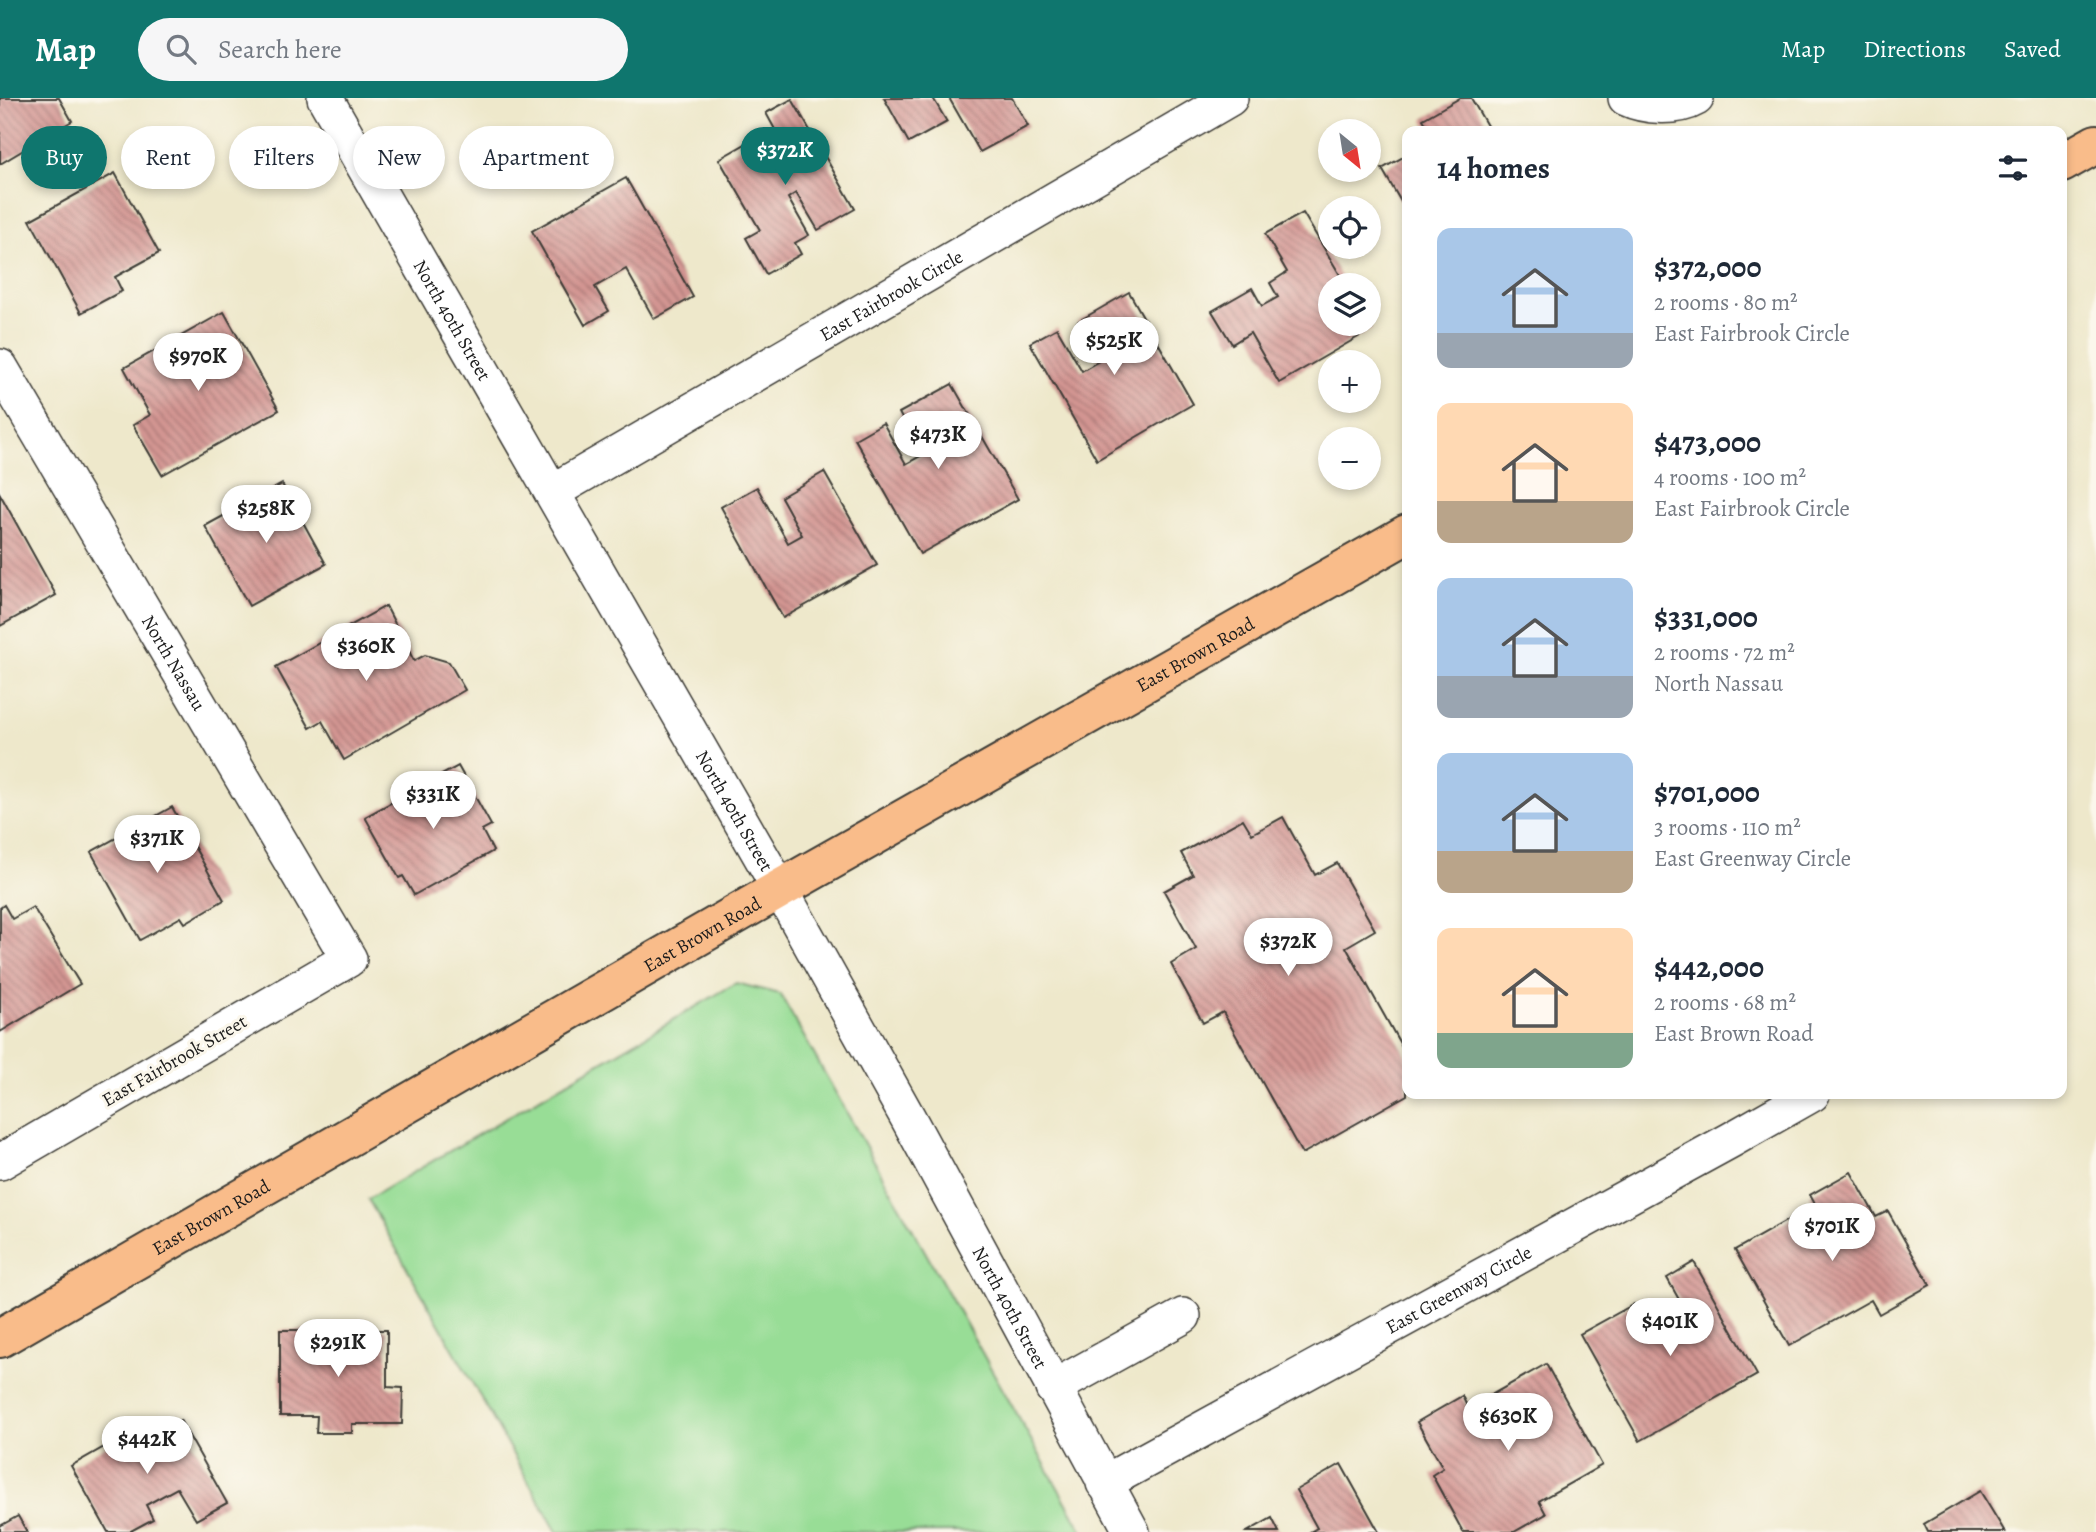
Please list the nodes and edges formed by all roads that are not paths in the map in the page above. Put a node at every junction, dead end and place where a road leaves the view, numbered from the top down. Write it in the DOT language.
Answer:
graph roads {
  1 [pos="325,98"];
  2 [pos="1230,98"];
  3 [pos="1696,98"];
  4 [pos="1627,99"];
  5 [pos="2096,144"];
  6 [pos="2067,160"];
  7 [pos="0,367"];
  8 [pos="552,492"];
  9 [pos="1402,537"];
  10 [pos="780,889"];
  11 [pos="349,959"];
  12 [pos="1803,1099"];
  13 [pos="0,1162"];
  14 [pos="1183,1316"];
  15 [pos="0,1338"];
  16 [pos="1053,1388"];
  17 [pos="1104,1483"];
  18 [pos="1132,1532"];
  1 -- 8 [label="street, North 40th Street"];
  2 -- 8 [label="street, East Fairbrook Circle"];
  3 -- 4 [label="street"];
  5 -- 6 [label="main road"];
  7 -- 11 [label="street, North Nassau"];
  8 -- 10 [label="street, North 40th Street"];
  9 -- 10 [label="main road, East Brown Road"];
  10 -- 15 [label="main road, East Brown Road"];
  10 -- 16 [label="street, North 40th Street"];
  11 -- 13 [label="street, East Fairbrook Street"];
  12 -- 17 [label="street, East Greenway Circle"];
  14 -- 16 [label="street"];
  16 -- 17 [label="street, North 40th Street"];
  17 -- 18 [label="street, North 40th Street"];
}
